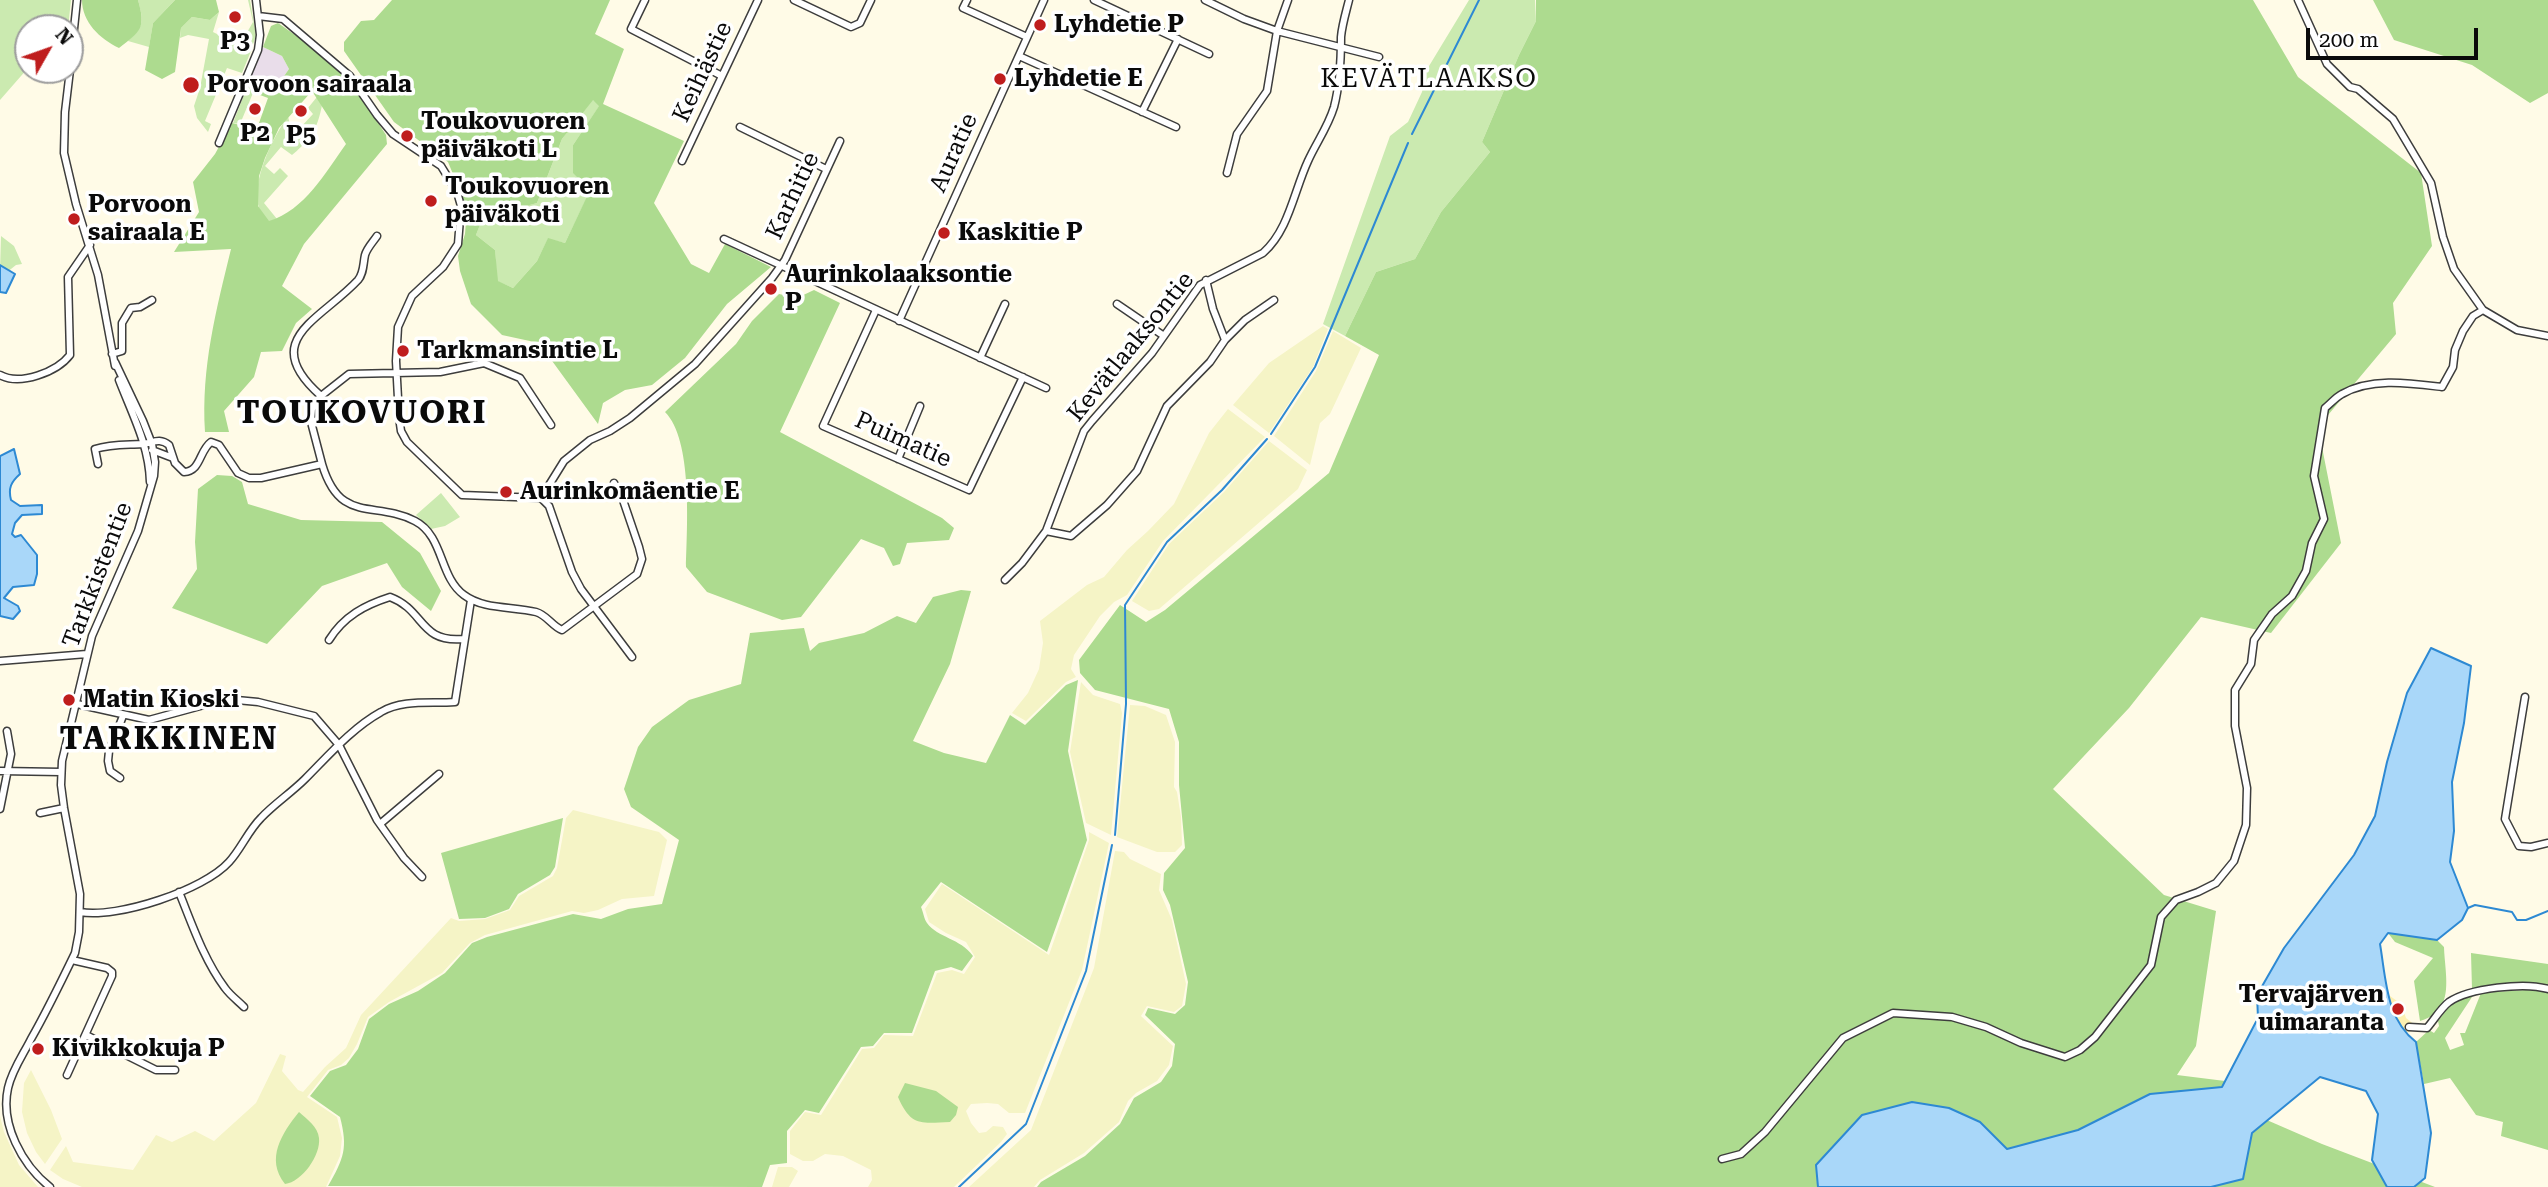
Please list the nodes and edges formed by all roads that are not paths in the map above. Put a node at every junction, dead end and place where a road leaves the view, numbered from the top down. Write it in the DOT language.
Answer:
graph roads {
  1 [pos="256,0"];
  2 [pos="645,0"];
  3 [pos="758,0"];
  4 [pos="794,0"];
  5 [pos="871,0"];
  6 [pos="967,0"];
  7 [pos="1044,0"];
  8 [pos="1094,0"];
  9 [pos="1205,0"];
  10 [pos="1288,0"];
  11 [pos="1349,0"];
  12 [pos="2298,0"];
  13 [pos="258,16"];
  14 [pos="1277,31"];
  15 [pos="1027,37"];
  16 [pos="1178,39"];
  17 [pos="1342,47"];
  18 [pos="1209,54"];
  19 [pos="1019,55"];
  20 [pos="1379,57"];
  21 [pos="722,76"];
  22 [pos="68,84"];
  23 [pos="1142,112"];
  24 [pos="740,127"];
  25 [pos="1175,127"];
  26 [pos="840,141"];
  27 [pos="219,144"];
  28 [pos="682,161"];
  29 [pos="826,169"];
  30 [pos="1227,173"];
  31 [pos="377,236"];
  32 [pos="724,239"];
  33 [pos="90,245"];
  34 [pos="781,266"];
  35 [pos="1206,280"];
  36 [pos="152,300"];
  37 [pos="1274,300"];
  38 [pos="1005,304"];
  39 [pos="1117,304"];
  40 [pos="876,310"];
  41 [pos="2483,310"];
  42 [pos="899,321"];
  43 [pos="1164,336"];
  44 [pos="2548,336"];
  45 [pos="1225,341"];
  46 [pos="113,358"];
  47 [pos="980,358"];
  48 [pos="397,373"];
  49 [pos="0,375"];
  50 [pos="1023,377"];
  51 [pos="1046,388"];
  52 [pos="321,396"];
  53 [pos="920,407"];
  54 [pos="551,425"];
  55 [pos="148,442"];
  56 [pos="153,450"];
  57 [pos="173,458"];
  58 [pos="898,459"];
  59 [pos="98,464"];
  60 [pos="322,464"];
  61 [pos="614,483"];
  62 [pos="150,489"];
  63 [pos="541,498"];
  64 [pos="1046,531"];
  65 [pos="1005,580"];
  66 [pos="471,600"];
  67 [pos="593,607"];
  68 [pos="329,639"];
  69 [pos="463,639"];
  70 [pos="87,654"];
  71 [pos="632,657"];
  72 [pos="0,661"];
  73 [pos="2525,697"];
  74 [pos="77,704"];
  75 [pos="123,716"];
  76 [pos="7,731"];
  77 [pos="339,745"];
  78 [pos="9,770"];
  79 [pos="0,771"];
  80 [pos="61,772"];
  81 [pos="439,774"];
  82 [pos="120,778"];
  83 [pos="0,808"];
  84 [pos="64,808"];
  85 [pos="40,813"];
  86 [pos="380,824"];
  87 [pos="2548,843"];
  88 [pos="422,877"];
  89 [pos="179,892"];
  90 [pos="80,912"];
  91 [pos="72,960"];
  92 [pos="2548,989"];
  93 [pos="244,1007"];
  94 [pos="2409,1027"];
  95 [pos="86,1035"];
  96 [pos="175,1070"];
  97 [pos="67,1075"];
  98 [pos="1722,1159"];
  99 [pos="50,1187"];
  1 -- 13 [label="street"];
  2 -- 21 [label="street"];
  3 -- 21 [label="street, Keihästie"];
  4 -- 5 [label="street"];
  6 -- 15 [label="street"];
  7 -- 15 [label="street, Auratie"];
  8 -- 16 [label="street"];
  9 -- 14 [label="street"];
  10 -- 14 [label="street"];
  11 -- 17 [label="street, Kevätlaaksontie"];
  12 -- 41 [label="street"];
  13 -- 27 [label="street"];
  13 -- 48 [label="street"];
  14 -- 17 [label="street"];
  14 -- 30 [label="street"];
  15 -- 19 [label="street, Auratie"];
  16 -- 18 [label="street"];
  16 -- 23 [label="street"];
  17 -- 20 [label="street"];
  17 -- 35 [label="street, Kevätlaaksontie"];
  19 -- 23 [label="street"];
  19 -- 42 [label="street, Auratie"];
  21 -- 28 [label="street, Keihästie"];
  22 -- 33 [label="street, Tarkkistentie"];
  23 -- 25 [label="street"];
  24 -- 29 [label="street"];
  26 -- 29 [label="street, Karhitie"];
  29 -- 34 [label="street, Karhitie"];
  31 -- 52 [label="street"];
  32 -- 34 [label="street"];
  33 -- 46 [label="street, Tarkkistentie"];
  33 -- 49 [label="street"];
  34 -- 40 [label="street"];
  34 -- 63 [label="street, Karhitie"];
  35 -- 43 [label="street, Kevätlaaksontie"];
  35 -- 45 [label="street"];
  36 -- 46 [label="street"];
  37 -- 45 [label="street"];
  38 -- 47 [label="street"];
  39 -- 43 [label="street"];
  40 -- 42 [label="street"];
  40 -- 58 [label="street, Puimatie"];
  41 -- 44 [label="street"];
  41 -- 98 [label="street"];
  42 -- 47 [label="street"];
  43 -- 64 [label="street, Kevätlaaksontie"];
  45 -- 64 [label="street"];
  46 -- 55 [label="street, Tarkkistentie"];
  47 -- 50 [label="street"];
  48 -- 52 [label="street"];
  48 -- 54 [label="street"];
  48 -- 63 [label="street"];
  50 -- 51 [label="street"];
  50 -- 58 [label="street, Puimatie"];
  52 -- 60 [label="street"];
  53 -- 58 [label="street"];
  55 -- 56 [label="street"];
  55 -- 57 [label="street"];
  55 -- 59 [label="street"];
  55 -- 62 [label="street, Tarkkistentie"];
  56 -- 57 [label="street"];
  56 -- 62 [label="street, Tarkkistentie"];
  57 -- 60 [label="street"];
  60 -- 66 [label="street"];
  61 -- 67 [label="street"];
  62 -- 70 [label="street, Tarkkistentie"];
  63 -- 67 [label="street"];
  64 -- 65 [label="street, Kevätlaaksontie"];
  66 -- 67 [label="street"];
  66 -- 69 [label="street"];
  67 -- 71 [label="street"];
  68 -- 69 [label="street"];
  69 -- 77 [label="street"];
  70 -- 72 [label="street"];
  70 -- 74 [label="street, Tarkkistentie"];
  73 -- 87 [label="street"];
  74 -- 75 [label="street"];
  74 -- 80 [label="street, Tarkkistentie"];
  75 -- 77 [label="street"];
  75 -- 82 [label="street"];
  76 -- 78 [label="street"];
  77 -- 86 [label="street"];
  77 -- 89 [label="street"];
  78 -- 79 [label="street"];
  78 -- 80 [label="street"];
  78 -- 83 [label="street"];
  80 -- 84 [label="street, Tarkkistentie"];
  81 -- 86 [label="street"];
  84 -- 85 [label="street"];
  84 -- 90 [label="street, Tarkkistentie"];
  86 -- 88 [label="street"];
  89 -- 90 [label="street"];
  89 -- 93 [label="street"];
  90 -- 91 [label="street, Tarkkistentie"];
  91 -- 95 [label="street"];
  91 -- 99 [label="street, Tarkkistentie"];
  92 -- 94 [label="street"];
  95 -- 96 [label="street"];
  95 -- 97 [label="street"];
}
